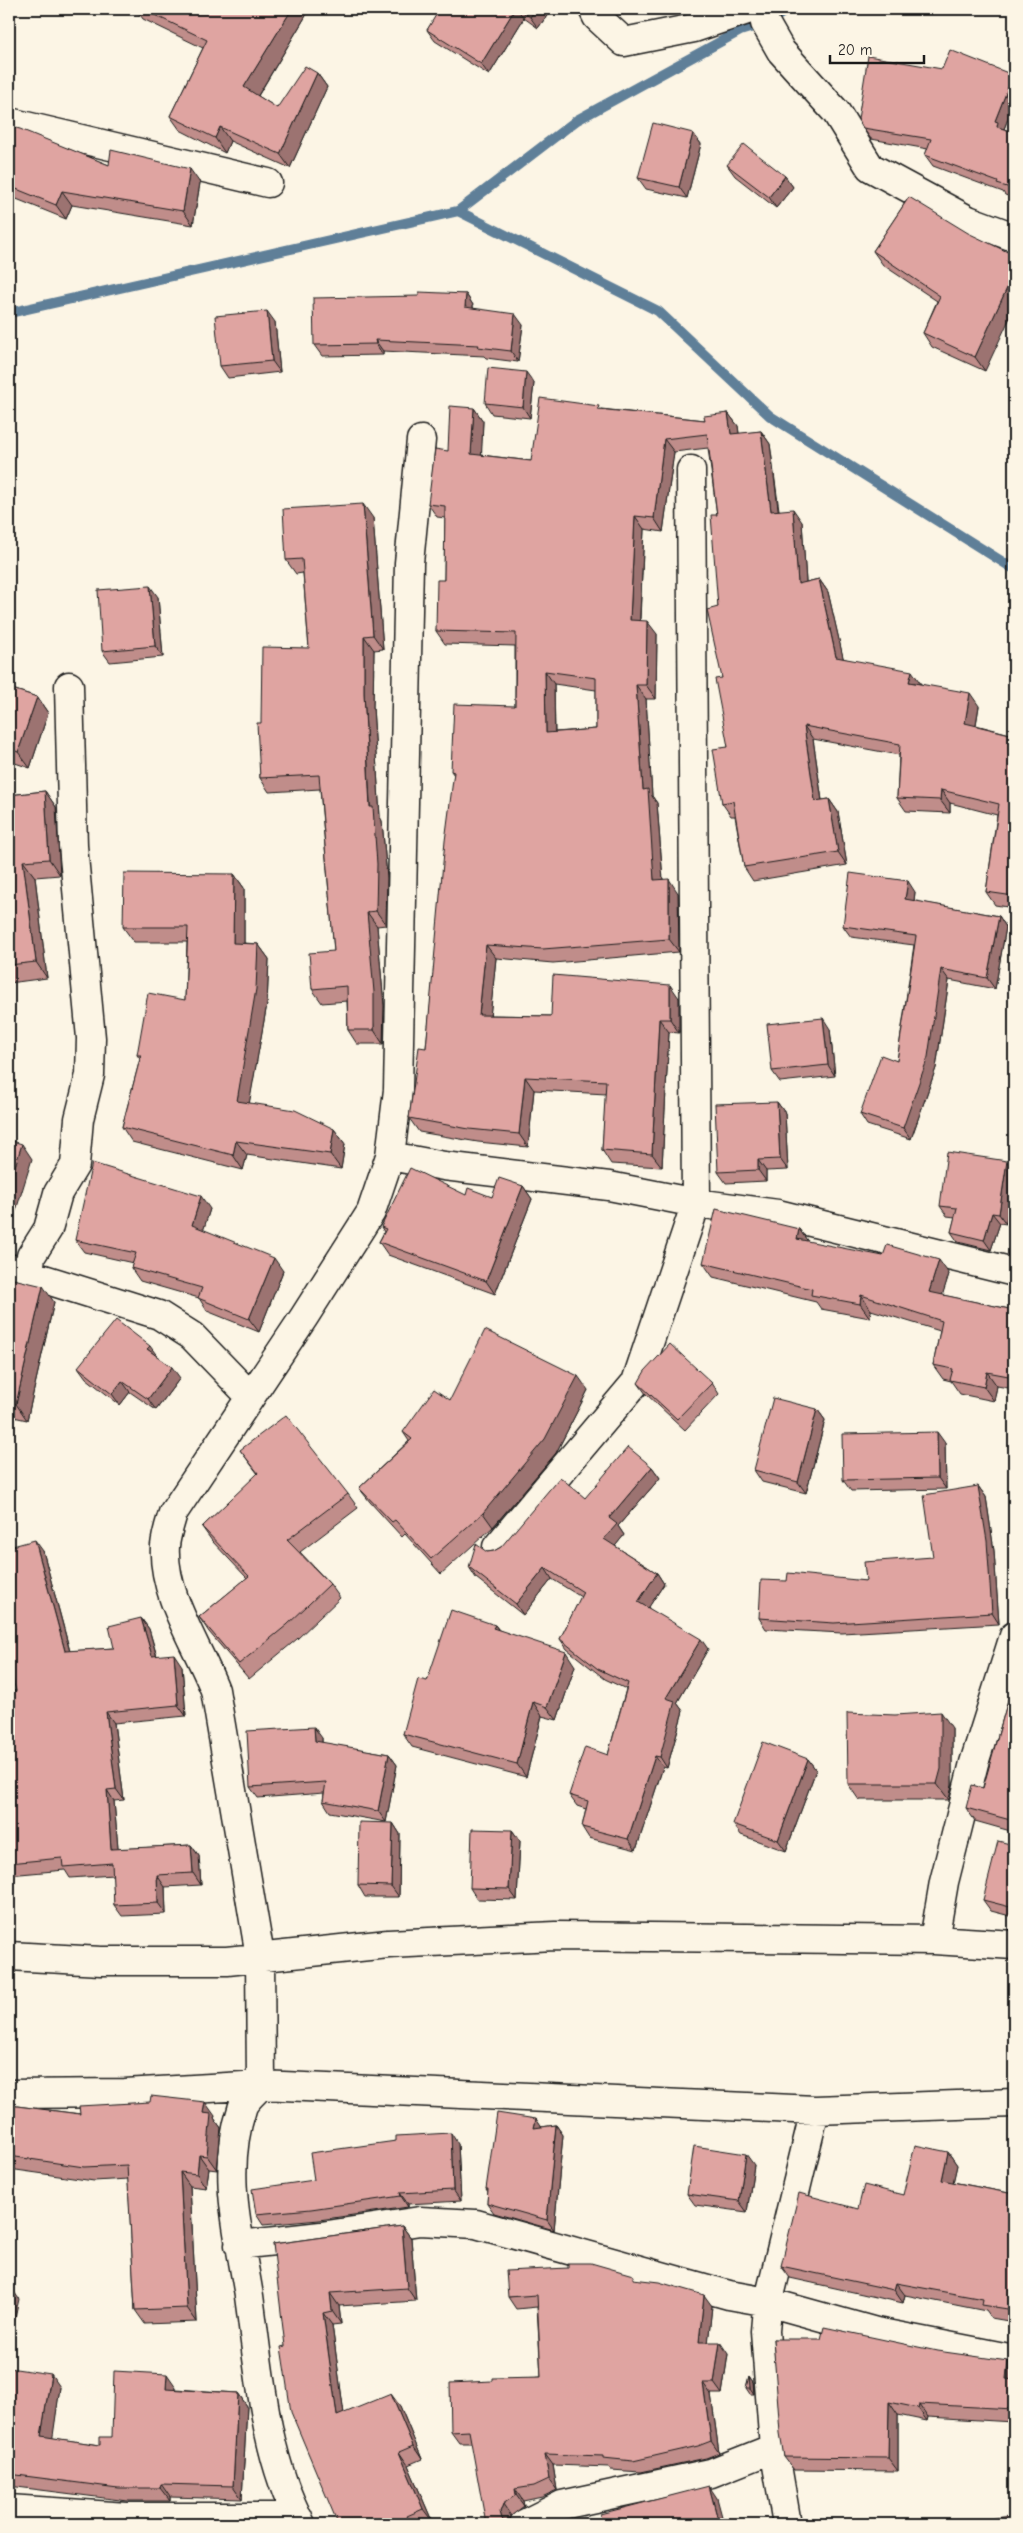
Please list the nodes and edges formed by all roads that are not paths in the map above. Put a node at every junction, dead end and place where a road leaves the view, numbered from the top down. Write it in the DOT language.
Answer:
graph roads {
  1 [pos="593,9"];
  2 [pos="750,9"];
  3 [pos="763,9"];
  4 [pos="9,122"];
  5 [pos="268,183"];
  6 [pos="1014,237"];
  7 [pos="421,440"];
  8 [pos="691,470"];
  9 [pos="69,686"];
  10 [pos="390,1156"];
  11 [pos="696,1203"];
  12 [pos="19,1271"];
  13 [pos="1014,1272"];
  14 [pos="250,1396"];
  15 [pos="497,1547"];
  16 [pos="1014,1636"];
  17 [pos="934,1940"];
  18 [pos="1014,1945"];
  19 [pos="9,1956"];
  20 [pos="260,1956"];
  21 [pos="261,2085"];
  22 [pos="9,2094"];
  23 [pos="1014,2103"];
  24 [pos="815,2110"];
  25 [pos="239,2244"];
  26 [pos="768,2302"];
  27 [pos="1014,2359"];
  28 [pos="774,2448"];
  29 [pos="9,2509"];
  30 [pos="166,2521"];
  31 [pos="300,2521"];
  32 [pos="524,2524"];
  33 [pos="786,2524"];
  1 -- 2 [label="street"];
  3 -- 6 [label="street"];
  4 -- 5 [label="street"];
  7 -- 10 [label="street"];
  8 -- 11 [label="street"];
  9 -- 12 [label="street"];
  10 -- 11 [label="street"];
  10 -- 14 [label="street"];
  11 -- 13 [label="street"];
  11 -- 15 [label="street"];
  12 -- 14 [label="street"];
  14 -- 20 [label="street"];
  16 -- 17 [label="street"];
  17 -- 18 [label="street"];
  17 -- 20 [label="street"];
  19 -- 20 [label="street"];
  20 -- 21 [label="street"];
  21 -- 22 [label="street"];
  21 -- 24 [label="street"];
  21 -- 25 [label="street"];
  23 -- 24 [label="street"];
  24 -- 26 [label="street"];
  25 -- 26 [label="street"];
  25 -- 31 [label="street"];
  26 -- 27 [label="street"];
  26 -- 28 [label="street"];
  28 -- 32 [label="street"];
  28 -- 33 [label="street"];
  29 -- 30 [label="street"];
  30 -- 31 [label="street"];
}
